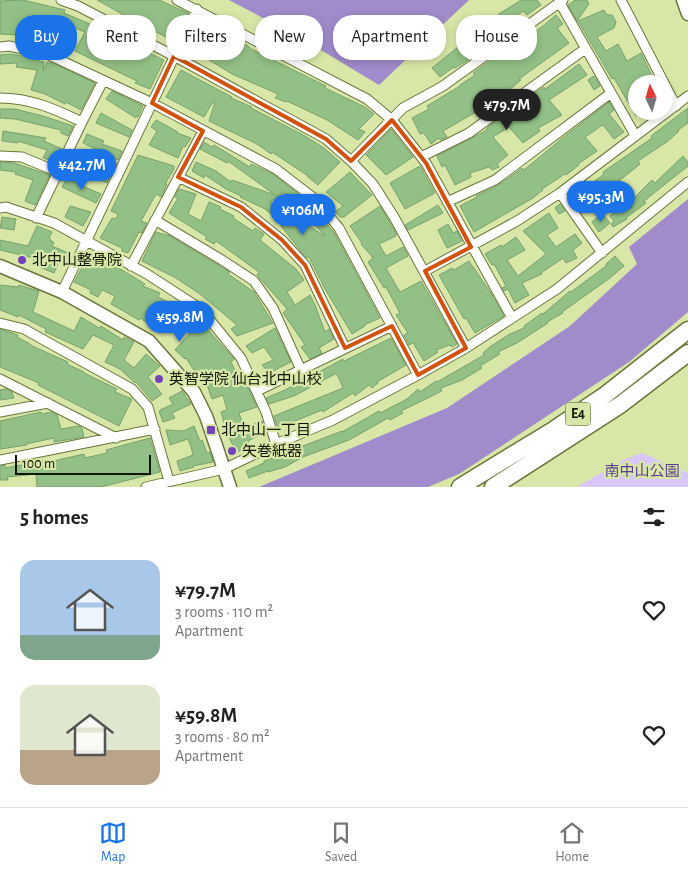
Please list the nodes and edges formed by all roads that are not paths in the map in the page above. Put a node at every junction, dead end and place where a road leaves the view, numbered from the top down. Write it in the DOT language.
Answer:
graph roads {
  1 [pos="61,0"];
  2 [pos="177,0"];
  3 [pos="621,0"];
  4 [pos="683,0"];
  5 [pos="562,1"];
  6 [pos="80,3"];
  7 [pos="197,9"];
  8 [pos="688,14"];
  9 [pos="194,15"];
  10 [pos="0,47"];
  11 [pos="585,49"];
  12 [pos="166,51"];
  13 [pos="172,60"];
  14 [pos="181,60"];
  15 [pos="103,81"];
  16 [pos="611,92"];
  17 [pos="686,97"];
  18 [pos="0,98"];
  19 [pos="152,103"];
  20 [pos="676,106"];
  21 [pos="392,120"];
  22 [pos="82,122"];
  23 [pos="203,131"];
  24 [pos="635,135"];
  25 [pos="0,156"];
  26 [pos="421,157"];
  27 [pos="351,161"];
  28 [pos="58,172"];
  29 [pos="178,177"];
  30 [pos="688,182"];
  31 [pos="560,193"];
  32 [pos="447,202"];
  33 [pos="0,208"];
  34 [pos="36,218"];
  35 [pos="156,220"];
  36 [pos="86,241"];
  37 [pos="472,247"];
  38 [pos="602,253"];
  39 [pos="0,266"];
  40 [pos="131,266"];
  41 [pos="425,271"];
  42 [pos="62,292"];
  43 [pos="512,318"];
  44 [pos="0,323"];
  45 [pos="392,326"];
  46 [pos="688,330"];
  47 [pos="345,348"];
  48 [pos="466,348"];
  49 [pos="688,353"];
  50 [pos="301,370"];
  51 [pos="418,375"];
  52 [pos="0,380"];
  53 [pos="257,391"];
  54 [pos="48,403"];
  55 [pos="0,412"];
  56 [pos="155,429"];
  57 [pos="116,438"];
  58 [pos="276,444"];
  59 [pos="0,460"];
  60 [pos="224,469"];
  61 [pos="169,480"];
  62 [pos="146,487"];
  63 [pos="230,487"];
  64 [pos="460,487"];
  65 [pos="493,487"];
  1 -- 6 [label="street"];
  2 -- 7 [label="street"];
  3 -- 20 [label="street"];
  4 -- 8 [label="street"];
  5 -- 11 [label="street"];
  5 -- 21 [label="street"];
  6 -- 12 [label="street"];
  7 -- 9 [label="street"];
  7 -- 21 [label="street"];
  10 -- 15 [label="street"];
  11 -- 16 [label="street"];
  11 -- 26 [label="street"];
  13 -- 19 [label="street"];
  14 -- 27 [label="street"];
  15 -- 19 [label="street"];
  15 -- 22 [label="street"];
  16 -- 24 [label="street"];
  16 -- 32 [label="street"];
  17 -- 20 [label="street"];
  18 -- 22 [label="street"];
  19 -- 23 [label="street"];
  19 -- 36 [label="street"];
  20 -- 24 [label="street"];
  21 -- 26 [label="street"];
  21 -- 27 [label="street"];
  22 -- 28 [label="street"];
  23 -- 29 [label="street"];
  23 -- 45 [label="street"];
  24 -- 31 [label="street"];
  25 -- 28 [label="street"];
  26 -- 32 [label="street"];
  27 -- 41 [label="street"];
  28 -- 34 [label="street"];
  29 -- 35 [label="street"];
  29 -- 47 [label="street"];
  30 -- 38 [label="street"];
  31 -- 37 [label="street"];
  31 -- 38 [label="street"];
  32 -- 37 [label="street"];
  33 -- 34 [label="street"];
  34 -- 36 [label="street"];
  35 -- 40 [label="street"];
  35 -- 50 [label="street"];
  36 -- 40 [label="street"];
  36 -- 42 [label="street"];
  37 -- 41 [label="street"];
  37 -- 43 [label="street"];
  38 -- 43 [label="street"];
  39 -- 42 [label="street"];
  40 -- 53 [label="street"];
  41 -- 48 [label="street"];
  42 -- 60 [label="street"];
  43 -- 48 [label="street"];
  44 -- 56 [label="street"];
  45 -- 47 [label="street"];
  45 -- 51 [label="street"];
  46 -- 64 [label="highway, E4"];
  47 -- 50 [label="street"];
  48 -- 51 [label="street"];
  49 -- 65 [label="highway, E4"];
  50 -- 53 [label="street"];
  51 -- 58 [label="street"];
  52 -- 54 [label="street"];
  53 -- 58 [label="street"];
  54 -- 55 [label="street"];
  54 -- 57 [label="street"];
  56 -- 57 [label="street"];
  56 -- 61 [label="street"];
  57 -- 59 [label="street"];
  58 -- 60 [label="street"];
  60 -- 61 [label="street"];
  60 -- 63 [label="street"];
  61 -- 62 [label="street"];
}
